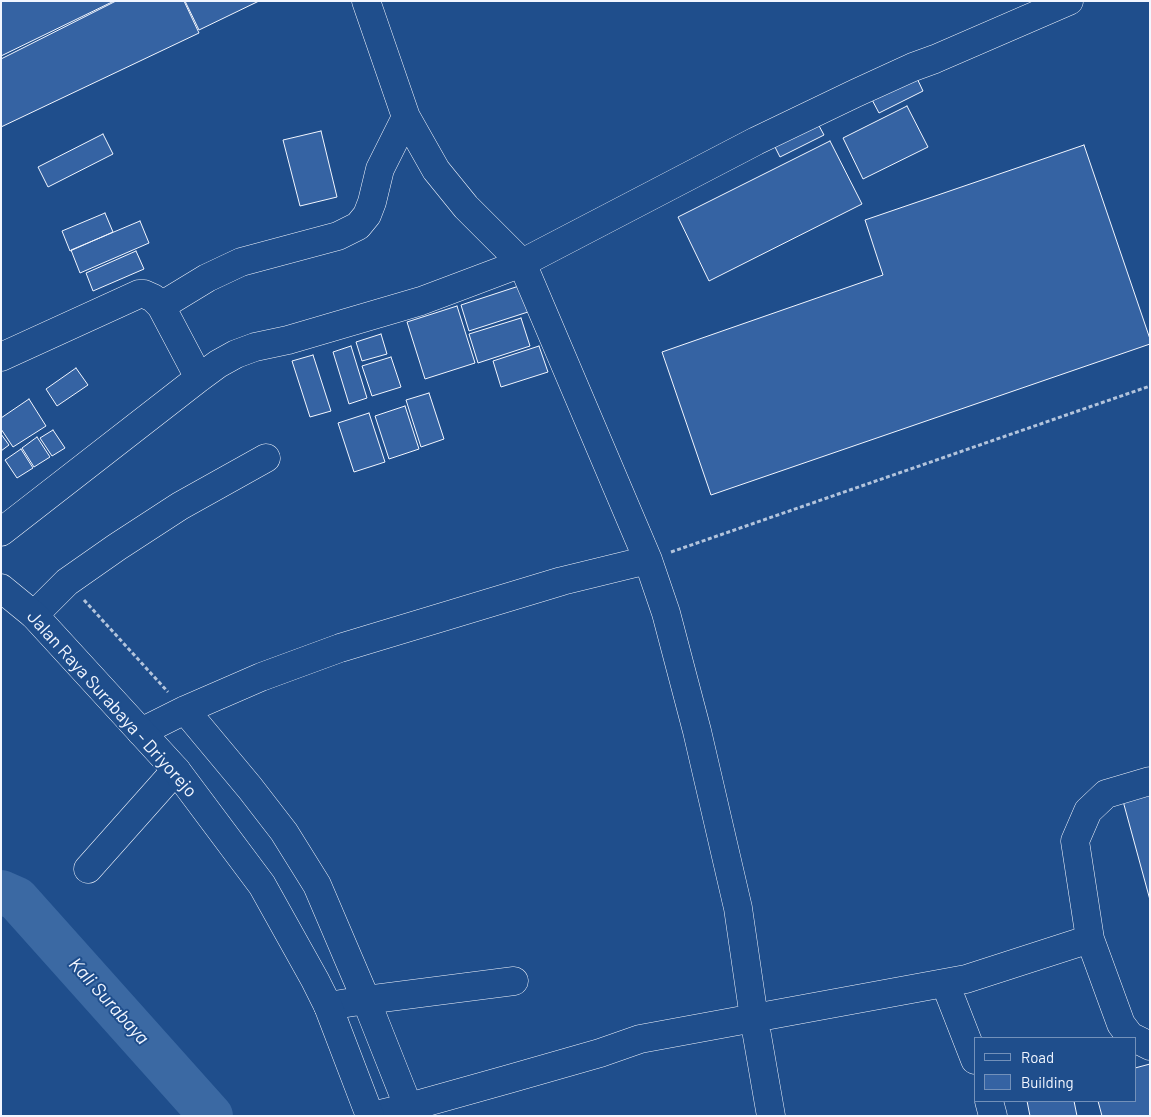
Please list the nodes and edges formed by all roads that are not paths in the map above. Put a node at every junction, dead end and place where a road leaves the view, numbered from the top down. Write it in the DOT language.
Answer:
graph roads {
  1 [pos="366,1"];
  2 [pos="1069,1"];
  3 [pos="406,117"];
  4 [pos="522,263"];
  5 [pos="161,306"];
  6 [pos="1,357"];
  7 [pos="199,378"];
  8 [pos="266,458"];
  9 [pos="1,532"];
  10 [pos="648,560"];
  11 [pos="13,603"];
  12 [pos="185,710"];
  13 [pos="141,732"];
  14 [pos="176,770"];
  15 [pos="1150,781"];
  16 [pos="88,869"];
  17 [pos="1090,939"];
  18 [pos="514,980"];
  19 [pos="945,983"];
  20 [pos="366,1000"];
  21 [pos="328,1006"];
  22 [pos="754,1018"];
  23 [pos="1132,1037"];
  24 [pos="1136,1039"];
  25 [pos="1150,1046"];
  26 [pos="974,1057"];
  27 [pos="989,1102"];
  28 [pos="411,1111"];
  29 [pos="370,1116"];
  30 [pos="771,1116"];
  31 [pos="993,1116"];
  1 -- 3 [label="street"];
  2 -- 4 [label="street"];
  3 -- 4 [label="street"];
  3 -- 5 [label="street"];
  4 -- 7 [label="street"];
  4 -- 10 [label="street"];
  5 -- 6 [label="street"];
  5 -- 7 [label="street"];
  7 -- 9 [label="street"];
  8 -- 11 [label="street"];
  10 -- 12 [label="street"];
  10 -- 22 [label="street"];
  11 -- 13 [label="street, Jalan Raya Surabaya - Driyorejo"];
  12 -- 13 [label="street"];
  12 -- 20 [label="street"];
  13 -- 14 [label="street, Jalan Raya Surabaya - Driyorejo"];
  14 -- 16 [label="street"];
  14 -- 21 [label="street, Jalan Raya Surabaya - Driyorejo"];
  15 -- 17 [label="street"];
  17 -- 19 [label="street"];
  17 -- 23 [label="street"];
  18 -- 20 [label="street"];
  19 -- 22 [label="street"];
  19 -- 26 [label="street"];
  20 -- 21 [label="street"];
  20 -- 28 [label="street"];
  21 -- 29 [label="street, Jalan Raya Surabaya - Driyorejo"];
  22 -- 28 [label="street"];
  22 -- 30 [label="street"];
  24 -- 25 [label="street"];
  27 -- 31 [label="street"];
  28 -- 29 [label="street"];
}
